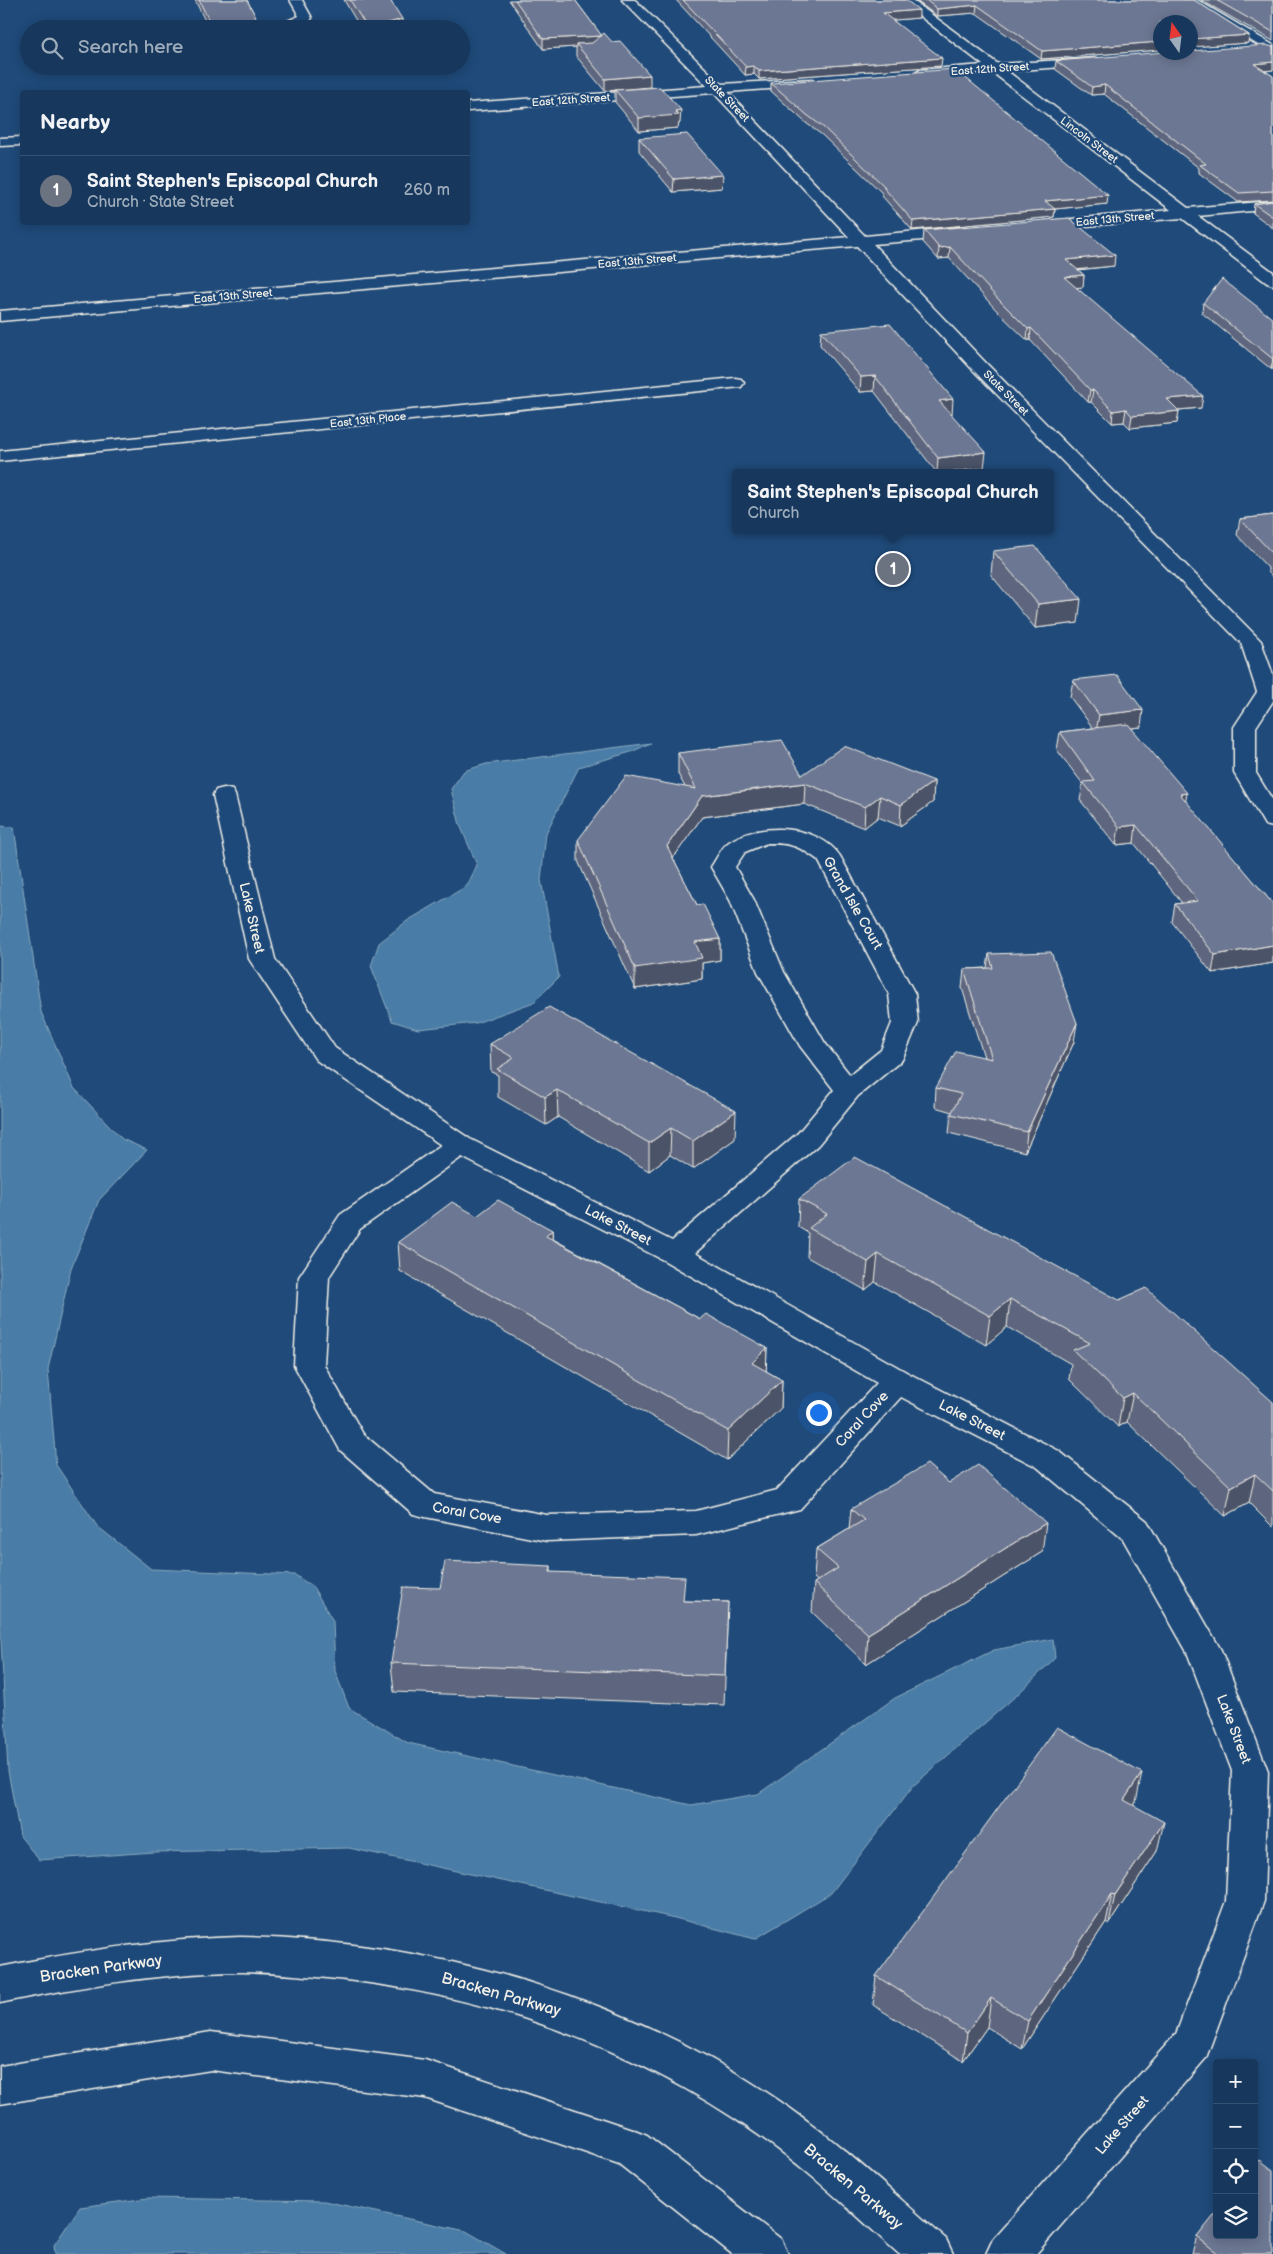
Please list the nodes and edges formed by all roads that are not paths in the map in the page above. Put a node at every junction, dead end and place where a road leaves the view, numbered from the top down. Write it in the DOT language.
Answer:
graph roads {
  1 [pos="296,0"];
  2 [pos="628,0"];
  3 [pos="905,0"];
  4 [pos="1190,0"];
  5 [pos="300,20"];
  6 [pos="1271,48"];
  7 [pos="1250,49"];
  8 [pos="1106,60"];
  9 [pos="993,69"];
  10 [pos="907,75"];
  11 [pos="821,81"];
  12 [pos="718,89"];
  13 [pos="470,107"];
  14 [pos="20,141"];
  15 [pos="0,142"];
  16 [pos="1273,205"];
  17 [pos="1184,213"];
  18 [pos="1018,227"];
  19 [pos="979,231"];
  20 [pos="862,241"];
  21 [pos="1273,280"];
  22 [pos="0,316"];
  23 [pos="735,383"];
  24 [pos="0,456"];
  25 [pos="224,795"];
  26 [pos="1273,820"];
  27 [pos="848,1090"];
  28 [pos="460,1145"];
  29 [pos="675,1254"];
  30 [pos="897,1382"];
  31 [pos="0,1985"];
  32 [pos="0,2086"];
  33 [pos="766,2254"];
  34 [pos="931,2254"];
  35 [pos="1008,2254"];
  1 -- 5 [label="street"];
  2 -- 12 [label="street, State Street"];
  3 -- 9 [label="street, Lincoln Street"];
  4 -- 6 [label="street"];
  6 -- 7 [label="street"];
  8 -- 9 [label="street, East 12th Street"];
  9 -- 10 [label="street, East 12th Street"];
  9 -- 17 [label="street, Lincoln Street"];
  11 -- 12 [label="street, East 12th Street"];
  12 -- 13 [label="street, East 12th Street"];
  12 -- 20 [label="street, State Street"];
  14 -- 15 [label="street"];
  16 -- 17 [label="street, East 13th Street"];
  17 -- 18 [label="street, East 13th Street"];
  17 -- 21 [label="street, Lincoln Street"];
  19 -- 20 [label="street, East 13th Street"];
  20 -- 22 [label="street, East 13th Street"];
  20 -- 26 [label="street, State Street"];
  23 -- 24 [label="street, East 13th Place"];
  25 -- 28 [label="street, Lake Street"];
  27 -- 27 [label="street, Grand Isle Court"];
  27 -- 29 [label="street, Grand Isle Court"];
  28 -- 29 [label="street, Lake Street"];
  28 -- 30 [label="street, Coral Cove"];
  29 -- 30 [label="street, Lake Street"];
  30 -- 35 [label="street, Lake Street"];
  31 -- 34 [label="street, Bracken Parkway"];
  32 -- 33 [label="street"];
}
